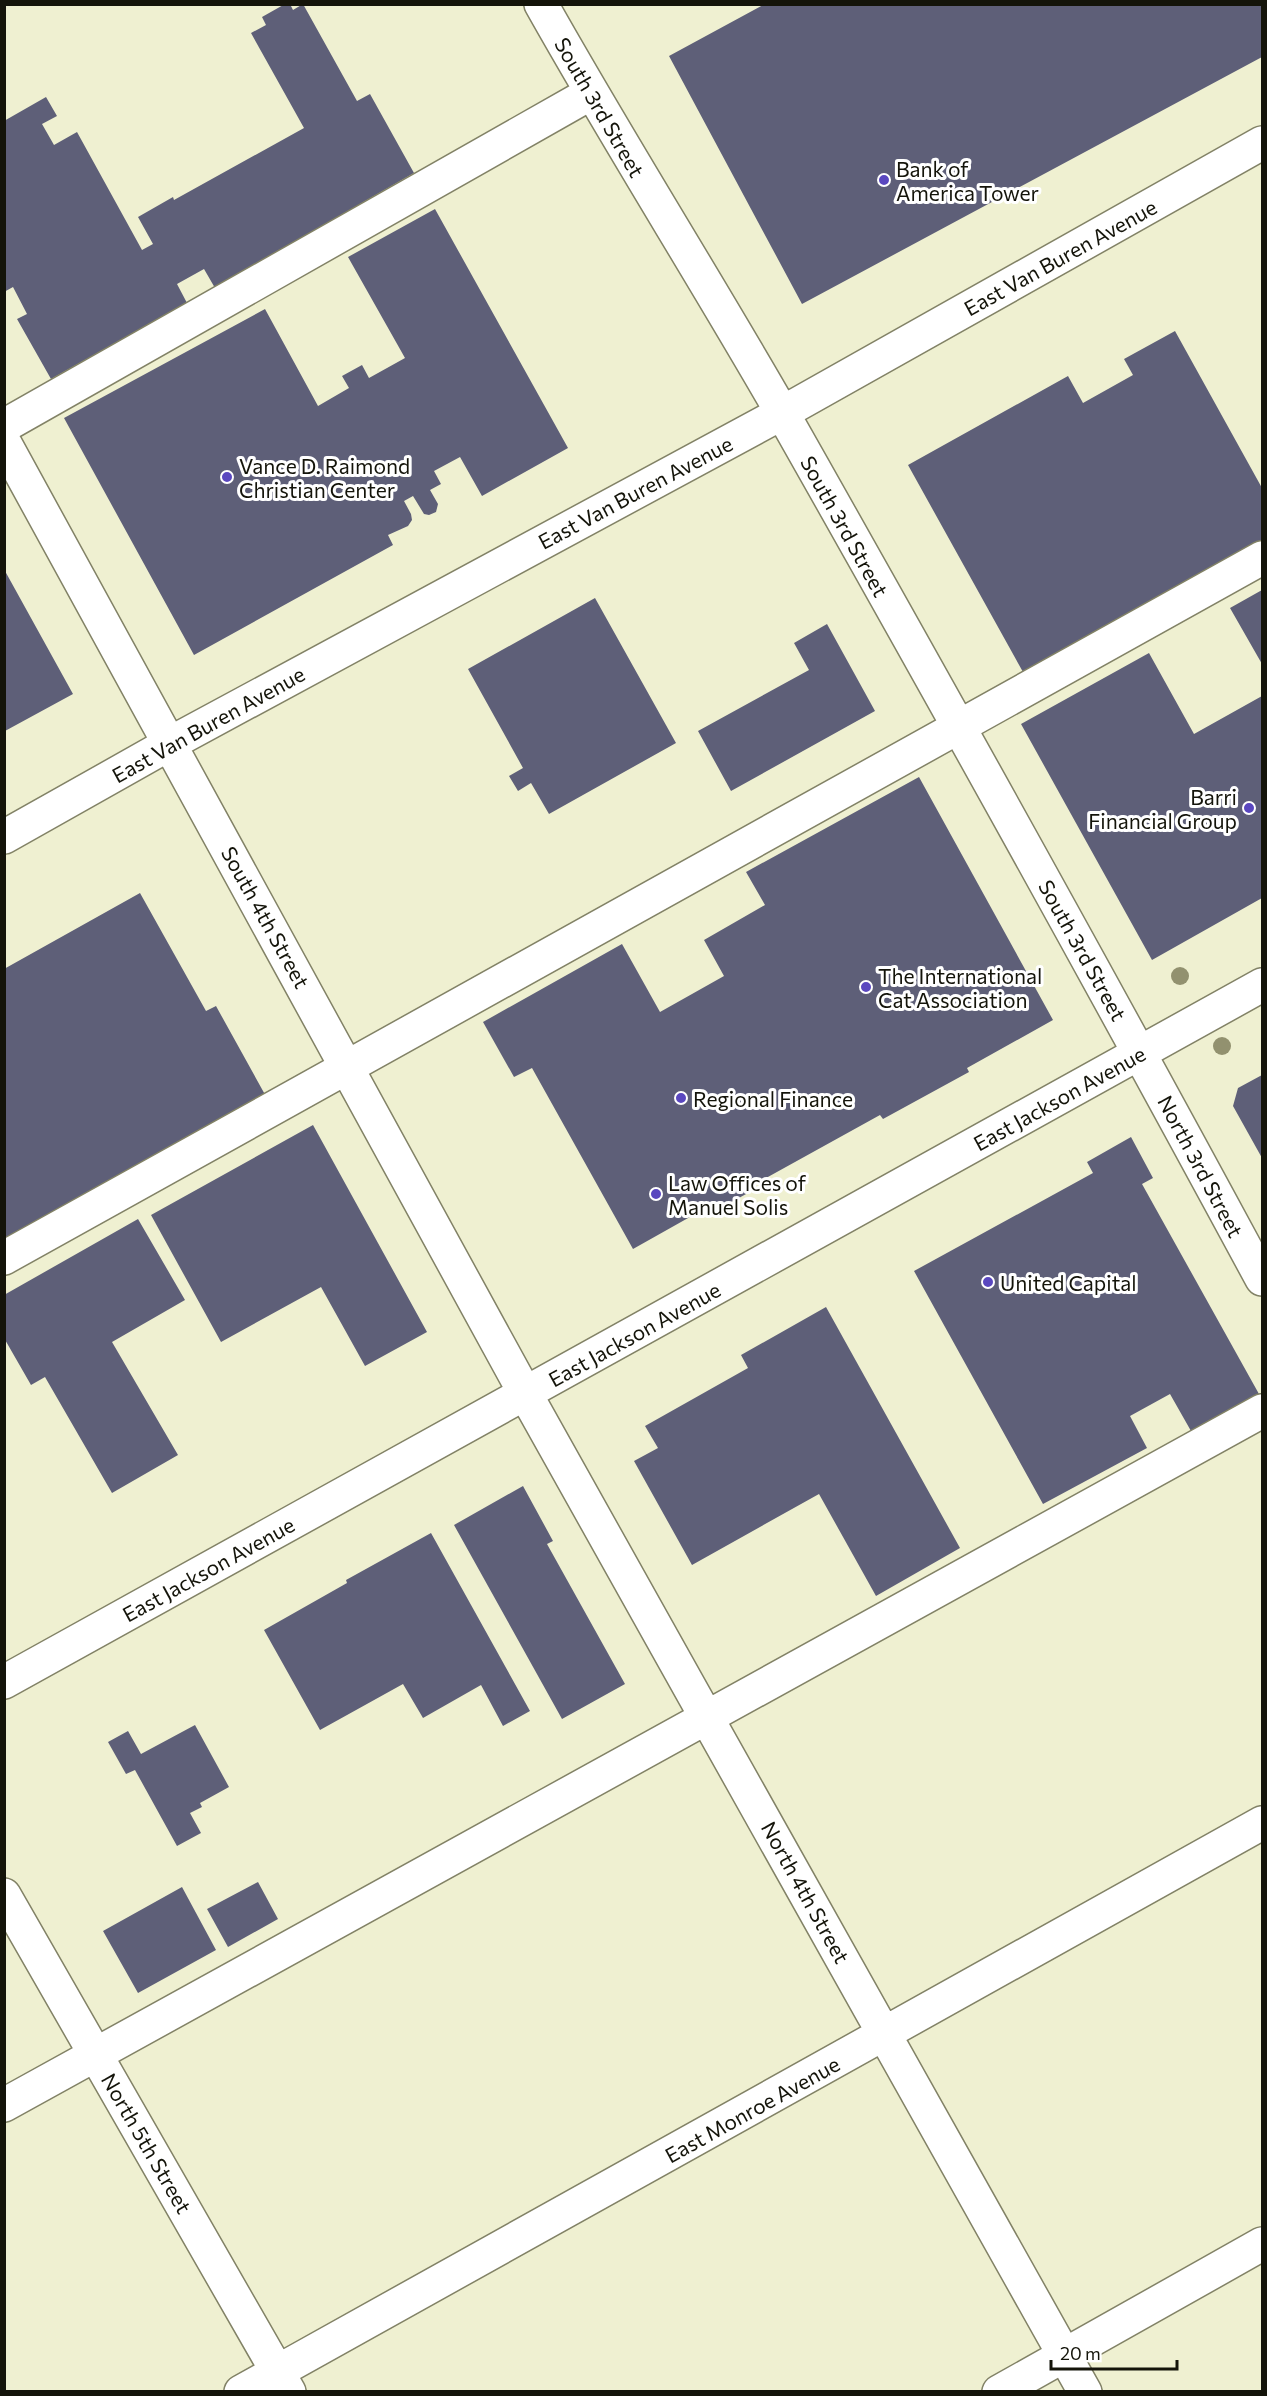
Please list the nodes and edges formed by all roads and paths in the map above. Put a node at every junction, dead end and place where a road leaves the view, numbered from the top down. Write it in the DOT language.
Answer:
graph roads {
  1 [pos="541,4"];
  2 [pos="591,93"];
  3 [pos="1263,143"];
  4 [pos="782,413"];
  5 [pos="4,426"];
  6 [pos="4,442"];
  7 [pos="1263,558"];
  8 [pos="959,728"];
  9 [pos="171,743"];
  10 [pos="4,837"];
  11 [pos="1263,985"];
  12 [pos="1140,1053"];
  13 [pos="347,1067"];
  14 [pos="4,1258"];
  15 [pos="1263,1279"];
  16 [pos="525,1393"];
  17 [pos="1263,1410"];
  18 [pos="4,1682"];
  19 [pos="707,1716"];
  20 [pos="1263,1823"];
  21 [pos="4,1895"];
  22 [pos="887,2034"];
  23 [pos="95,2053"];
  24 [pos="4,2105"];
  25 [pos="1263,2244"];
  26 [pos="1065,2355"];
  27 [pos="283,2381"];
  28 [pos="241,2391"];
  29 [pos="999,2391"];
  30 [pos="1085,2391"];
  1 -- 2 [label="street, South 3rd Street"];
  2 -- 4 [label="street, South 3rd Street"];
  2 -- 5 [label="street"];
  3 -- 4 [label="street, East Van Buren Avenue"];
  4 -- 8 [label="street, South 3rd Street"];
  4 -- 9 [label="street, East Van Buren Avenue"];
  6 -- 9 [label="street, South 4th Street"];
  7 -- 8 [label="street"];
  8 -- 12 [label="street, South 3rd Street"];
  8 -- 13 [label="street"];
  9 -- 10 [label="street, East Van Buren Avenue"];
  9 -- 13 [label="street, South 4th Street"];
  11 -- 12 [label="street, East Jackson Avenue"];
  12 -- 15 [label="street, North 3rd Street"];
  12 -- 16 [label="street, East Jackson Avenue"];
  13 -- 14 [label="street"];
  13 -- 16 [label="street, South 4th Street"];
  16 -- 18 [label="street, East Jackson Avenue"];
  16 -- 19 [label="street, North 4th Street"];
  17 -- 19 [label="street"];
  19 -- 22 [label="street, North 4th Street"];
  19 -- 23 [label="street"];
  20 -- 22 [label="street, East Monroe Avenue"];
  21 -- 23 [label="street, North 5th Street"];
  22 -- 26 [label="street, North 4th Street"];
  22 -- 27 [label="street, East Monroe Avenue"];
  23 -- 24 [label="street"];
  23 -- 27 [label="street, North 5th Street"];
  25 -- 26 [label="street"];
  26 -- 29 [label="street"];
  26 -- 30 [label="street, North 4th Street"];
  27 -- 28 [label="street, East Monroe Avenue"];
}
